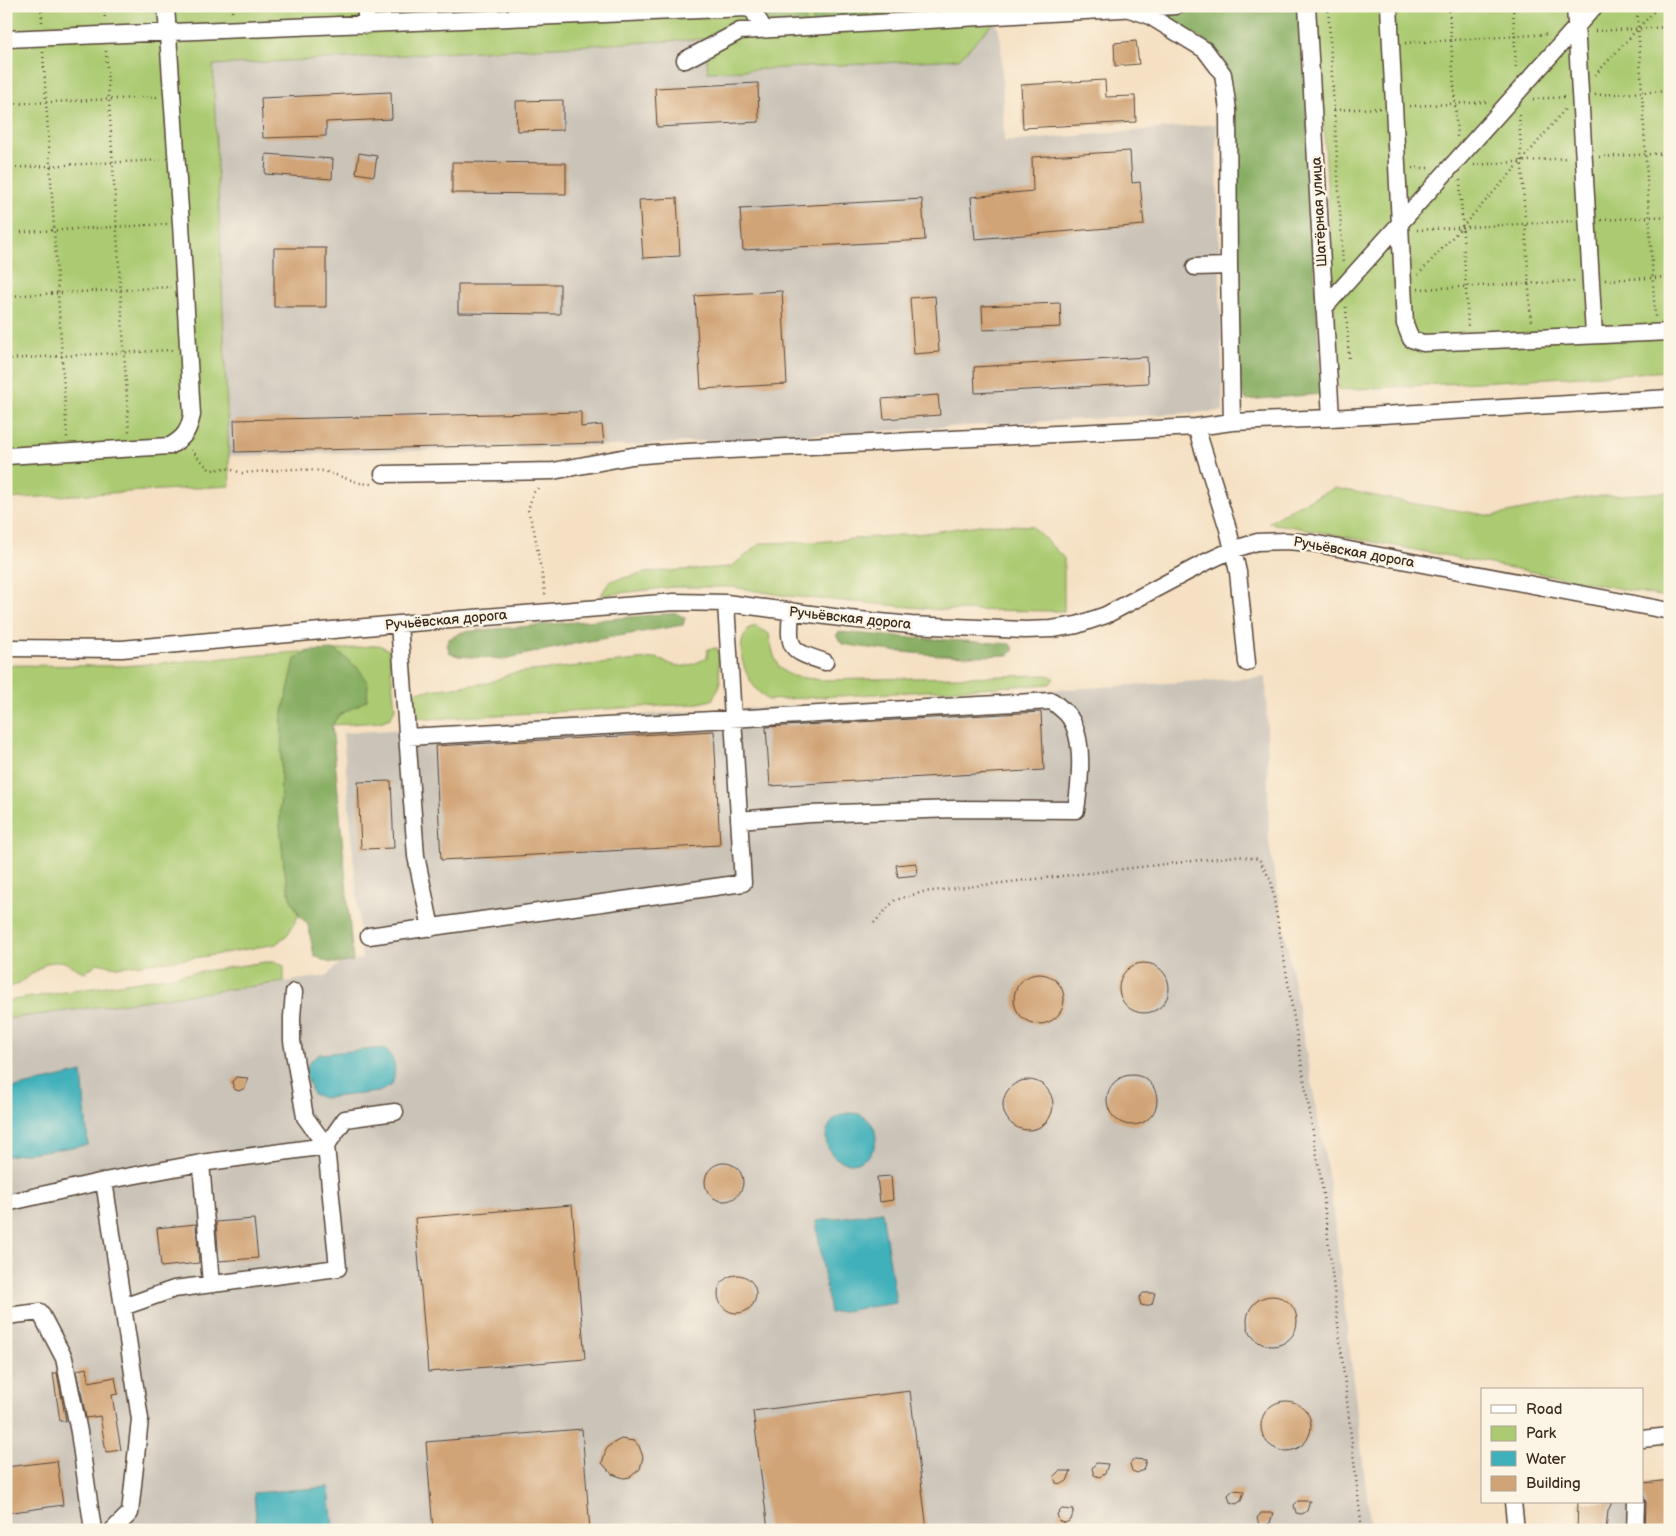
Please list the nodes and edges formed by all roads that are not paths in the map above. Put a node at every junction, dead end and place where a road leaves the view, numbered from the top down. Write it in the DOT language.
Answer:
graph roads {
  1 [pos="166,6"];
  2 [pos="365,6"];
  3 [pos="1175,6"];
  4 [pos="1307,6"];
  5 [pos="1389,6"];
  6 [pos="1576,6"];
  7 [pos="1595,6"];
  8 [pos="1124,8"];
  9 [pos="1067,9"];
  10 [pos="367,25"];
  11 [pos="764,29"];
  12 [pos="1575,30"];
  13 [pos="168,32"];
  14 [pos="6,39"];
  15 [pos="685,60"];
  16 [pos="1400,228"];
  17 [pos="1229,266"];
  18 [pos="1196,267"];
  19 [pos="1324,308"];
  20 [pos="1663,332"];
  21 [pos="1594,336"];
  22 [pos="1670,398"];
  23 [pos="1331,418"];
  24 [pos="1232,422"];
  25 [pos="1196,428"];
  26 [pos="6,456"];
  27 [pos="383,474"];
  28 [pos="1232,550"];
  29 [pos="726,603"];
  30 [pos="791,611"];
  31 [pos="1670,611"];
  32 [pos="399,624"];
  33 [pos="6,648"];
  34 [pos="825,662"];
  35 [pos="1247,663"];
  36 [pos="733,718"];
  37 [pos="407,737"];
  38 [pos="739,820"];
  39 [pos="431,928"];
  40 [pos="369,936"];
  41 [pos="294,992"];
  42 [pos="395,1112"];
  43 [pos="326,1146"];
  44 [pos="201,1164"];
  45 [pos="104,1181"];
  46 [pos="6,1203"];
  47 [pos="211,1284"];
  48 [pos="123,1307"];
  49 [pos="6,1316"];
  50 [pos="1670,1436"];
  51 [pos="1644,1439"];
  52 [pos="1514,1504"];
  53 [pos="1636,1504"];
  54 [pos="93,1530"];
  55 [pos="113,1530"];
  56 [pos="1516,1530"];
  57 [pos="1635,1530"];
  1 -- 13 [label="street"];
  2 -- 10 [label="street"];
  3 -- 8 [label="street"];
  4 -- 19 [label="street, Шатёрная улица"];
  5 -- 16 [label="street"];
  6 -- 12 [label="street"];
  7 -- 12 [label="street"];
  8 -- 9 [label="street"];
  8 -- 17 [label="street"];
  9 -- 11 [label="street"];
  10 -- 11 [label="street"];
  10 -- 13 [label="street"];
  11 -- 15 [label="street"];
  12 -- 16 [label="street"];
  12 -- 21 [label="street"];
  13 -- 14 [label="street"];
  13 -- 26 [label="street"];
  16 -- 19 [label="street"];
  16 -- 21 [label="street"];
  17 -- 18 [label="street"];
  17 -- 24 [label="street"];
  19 -- 23 [label="street, Шатёрная улица"];
  20 -- 21 [label="street"];
  22 -- 23 [label="street"];
  23 -- 24 [label="street"];
  24 -- 25 [label="street"];
  25 -- 27 [label="street"];
  25 -- 28 [label="street"];
  28 -- 30 [label="street, Ручьёвская дорога"];
  28 -- 31 [label="street, Ручьёвская дорога"];
  28 -- 35 [label="street"];
  29 -- 30 [label="street, Ручьёвская дорога"];
  29 -- 32 [label="street, Ручьёвская дорога"];
  29 -- 36 [label="street"];
  30 -- 34 [label="street"];
  32 -- 33 [label="street, Ручьёвская дорога"];
  32 -- 37 [label="street"];
  36 -- 37 [label="street"];
  36 -- 38 [label="street"];
  36 -- 38 [label="street"];
  37 -- 39 [label="street"];
  38 -- 39 [label="street"];
  39 -- 40 [label="street"];
  41 -- 43 [label="street"];
  42 -- 43 [label="street"];
  43 -- 44 [label="street"];
  43 -- 47 [label="street"];
  44 -- 45 [label="street"];
  44 -- 47 [label="street"];
  45 -- 46 [label="street"];
  45 -- 48 [label="street"];
  47 -- 48 [label="street"];
  48 -- 55 [label="street"];
  49 -- 54 [label="street"];
  50 -- 51 [label="street"];
  52 -- 56 [label="street"];
  53 -- 57 [label="street"];
}
